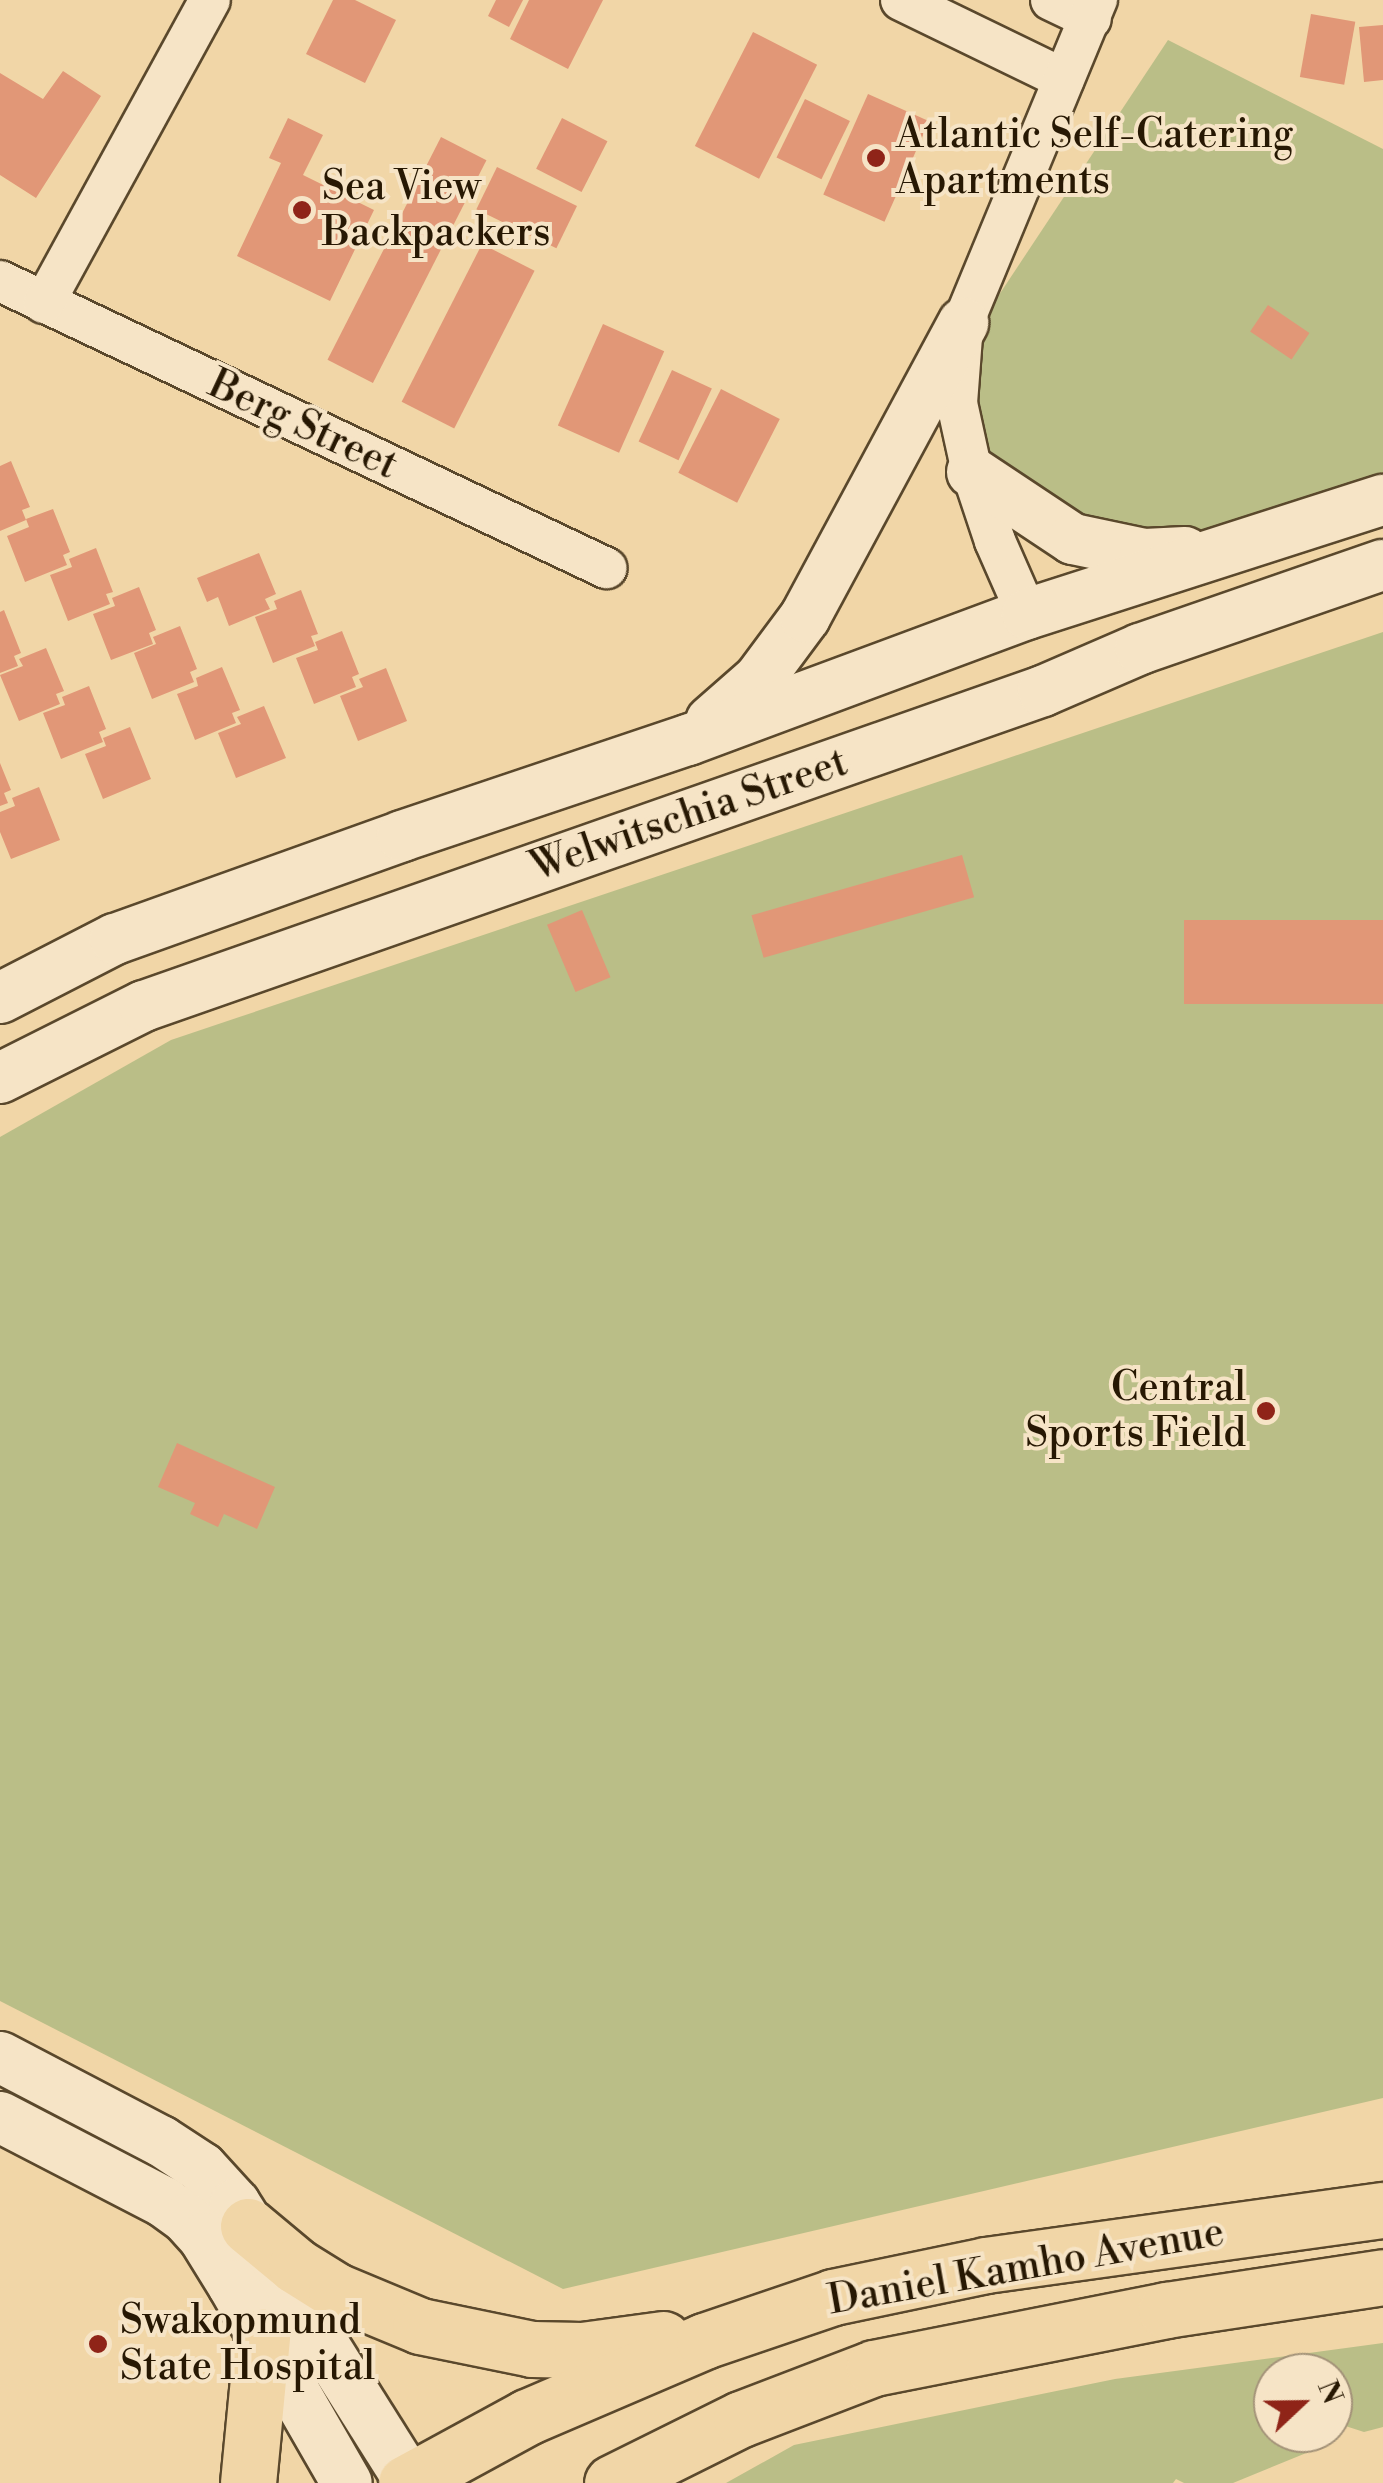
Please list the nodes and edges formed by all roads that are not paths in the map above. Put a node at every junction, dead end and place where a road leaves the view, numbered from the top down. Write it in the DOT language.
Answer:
graph roads {
  1 [pos="210,0"];
  2 [pos="902,0"];
  3 [pos="1051,0"];
  4 [pos="1094,10"];
  5 [pos="1064,79"];
  6 [pos="0,281"];
  7 [pos="44,303"];
  8 [pos="963,323"];
  9 [pos="972,472"];
  10 [pos="1383,500"];
  11 [pos="1238,548"];
  12 [pos="1383,565"];
  13 [pos="606,568"];
  14 [pos="1028,614"];
  15 [pos="1140,649"];
  16 [pos="950,722"];
  17 [pos="688,740"];
  18 [pos="0,998"];
  19 [pos="0,1078"];
  20 [pos="0,2057"];
  21 [pos="0,2116"];
  22 [pos="1383,2210"];
  23 [pos="248,2226"];
  24 [pos="1383,2277"];
  25 [pos="750,2324"];
  26 [pos="262,2337"];
  27 [pos="409,2482"];
  28 [pos="248,2483"];
  29 [pos="347,2483"];
  30 [pos="612,2483"];
  1 -- 7 [label="street"];
  2 -- 5 [label="street"];
  3 -- 4 [label="street"];
  4 -- 5 [label="street"];
  5 -- 8 [label="street"];
  6 -- 7 [label="street, Berg Street"];
  7 -- 13 [label="street, Berg Street"];
  8 -- 9 [label="street"];
  8 -- 17 [label="street"];
  9 -- 11 [label="street"];
  9 -- 14 [label="street"];
  10 -- 11 [label="street, Welwitschia Street"];
  11 -- 14 [label="street, Welwitschia Street"];
  12 -- 15 [label="street, Welwitschia Street"];
  14 -- 15 [label="street"];
  14 -- 16 [label="street"];
  14 -- 17 [label="street, Welwitschia Street"];
  15 -- 16 [label="street, Welwitschia Street"];
  16 -- 19 [label="street, Welwitschia Street"];
  17 -- 18 [label="street, Welwitschia Street"];
  20 -- 23 [label="street"];
  21 -- 26 [label="street"];
  22 -- 25 [label="main road, Daniel Kamho Avenue"];
  23 -- 25 [label="main road"];
  23 -- 27 [label="street"];
  24 -- 30 [label="main road, Daniel Kamho Avenue"];
  25 -- 27 [label="main road, Daniel Kamho Avenue"];
  26 -- 28 [label="main road"];
  26 -- 29 [label="street"];
}
